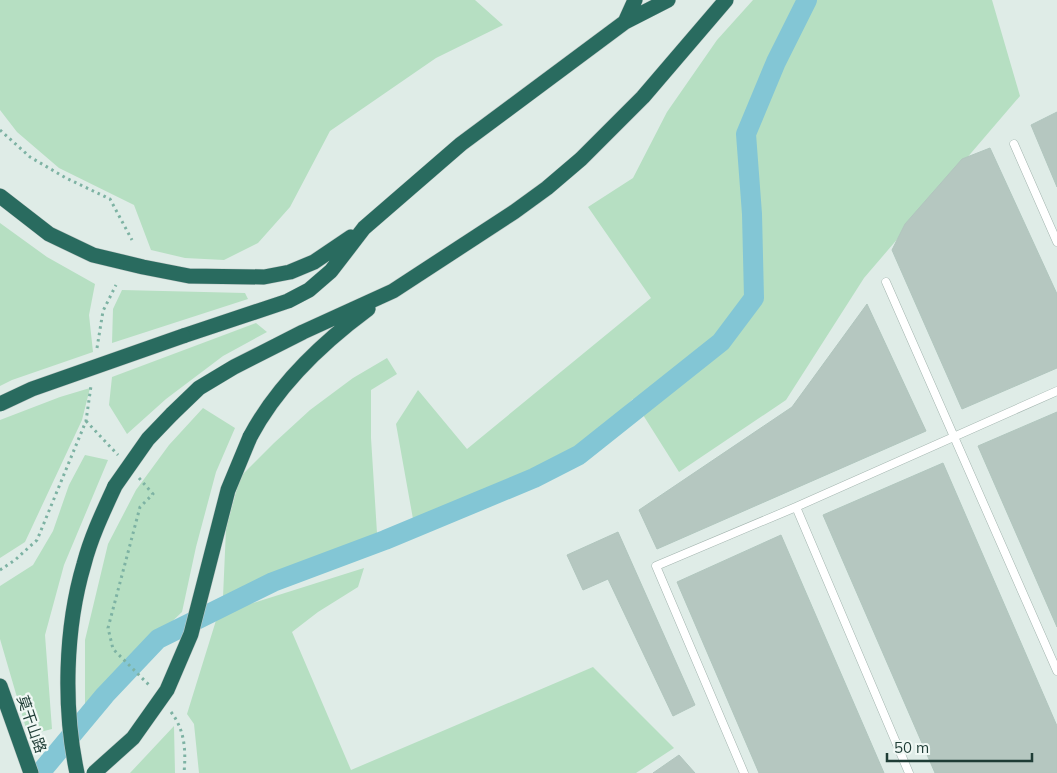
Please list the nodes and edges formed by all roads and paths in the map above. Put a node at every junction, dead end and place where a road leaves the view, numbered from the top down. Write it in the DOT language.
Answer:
graph roads {
  1 [pos="635,0"];
  2 [pos="668,0"];
  3 [pos="726,0"];
  4 [pos="625,22"];
  5 [pos="0,130"];
  6 [pos="1014,144"];
  7 [pos="0,196"];
  8 [pos="364,228"];
  9 [pos="132,240"];
  10 [pos="1057,242"];
  11 [pos="886,282"];
  12 [pos="116,285"];
  13 [pos="393,291"];
  14 [pos="96,357"];
  15 [pos="92,384"];
  16 [pos="1057,391"];
  17 [pos="0,404"];
  18 [pos="86,421"];
  19 [pos="955,437"];
  20 [pos="120,457"];
  21 [pos="133,472"];
  22 [pos="796,507"];
  23 [pos="0,570"];
  24 [pos="1057,671"];
  25 [pos="0,686"];
  26 [pos="151,687"];
  27 [pos="168,709"];
  28 [pos="31,773"];
  29 [pos="77,773"];
  30 [pos="94,773"];
  31 [pos="184,773"];
  32 [pos="744,773"];
  33 [pos="909,773"];
  1 -- 4 [label="highway"];
  2 -- 4 [label="highway"];
  3 -- 13 [label="highway"];
  4 -- 8 [label="highway"];
  5 -- 9 [label="path"];
  6 -- 10 [label="lane"];
  7 -- 8 [label="highway"];
  8 -- 17 [label="highway, bridge"];
  11 -- 19 [label="lane"];
  12 -- 14 [label="path"];
  13 -- 29 [label="highway, bridge"];
  13 -- 30 [label="highway, bridge"];
  15 -- 18 [label="path"];
  16 -- 19 [label="lane"];
  18 -- 20 [label="path"];
  18 -- 23 [label="path"];
  19 -- 22 [label="lane"];
  19 -- 24 [label="lane"];
  21 -- 26 [label="path"];
  22 -- 32 [label="lane"];
  22 -- 33 [label="lane"];
  25 -- 28 [label="highway, 莫干山路"];
  27 -- 31 [label="path"];
}
